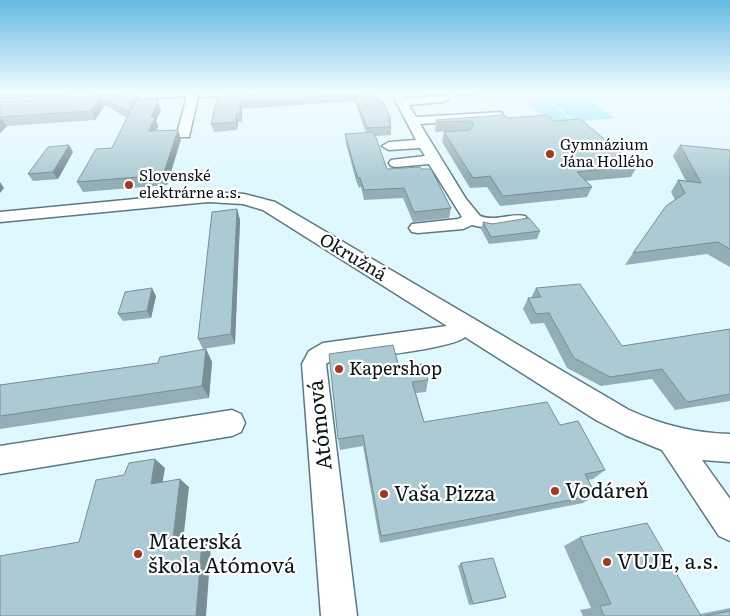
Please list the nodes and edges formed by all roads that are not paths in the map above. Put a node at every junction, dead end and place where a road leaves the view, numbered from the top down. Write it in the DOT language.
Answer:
graph roads {
  1 [pos="187,121"];
  2 [pos="413,121"];
  3 [pos="417,121"];
  4 [pos="184,134"];
  5 [pos="428,139"];
  6 [pos="389,146"];
  7 [pos="435,160"];
  8 [pos="396,163"];
  9 [pos="0,217"];
  10 [pos="471,218"];
  11 [pos="519,220"];
  12 [pos="418,228"];
  13 [pos="463,324"];
  14 [pos="232,422"];
  15 [pos="672,442"];
  16 [pos="730,448"];
  17 [pos="0,460"];
  18 [pos="730,525"];
  19 [pos="339,616"];
  1 -- 4 [label="street"];
  2 -- 3 [label="street"];
  2 -- 5 [label="street"];
  5 -- 6 [label="street"];
  5 -- 7 [label="street"];
  7 -- 8 [label="street"];
  7 -- 10 [label="street"];
  9 -- 13 [label="street, Okružná"];
  10 -- 11 [label="street"];
  10 -- 12 [label="street"];
  13 -- 15 [label="street, Okružná"];
  13 -- 19 [label="street, Atómová"];
  14 -- 17 [label="street"];
  15 -- 16 [label="street, Okružná"];
  15 -- 18 [label="street"];
}
